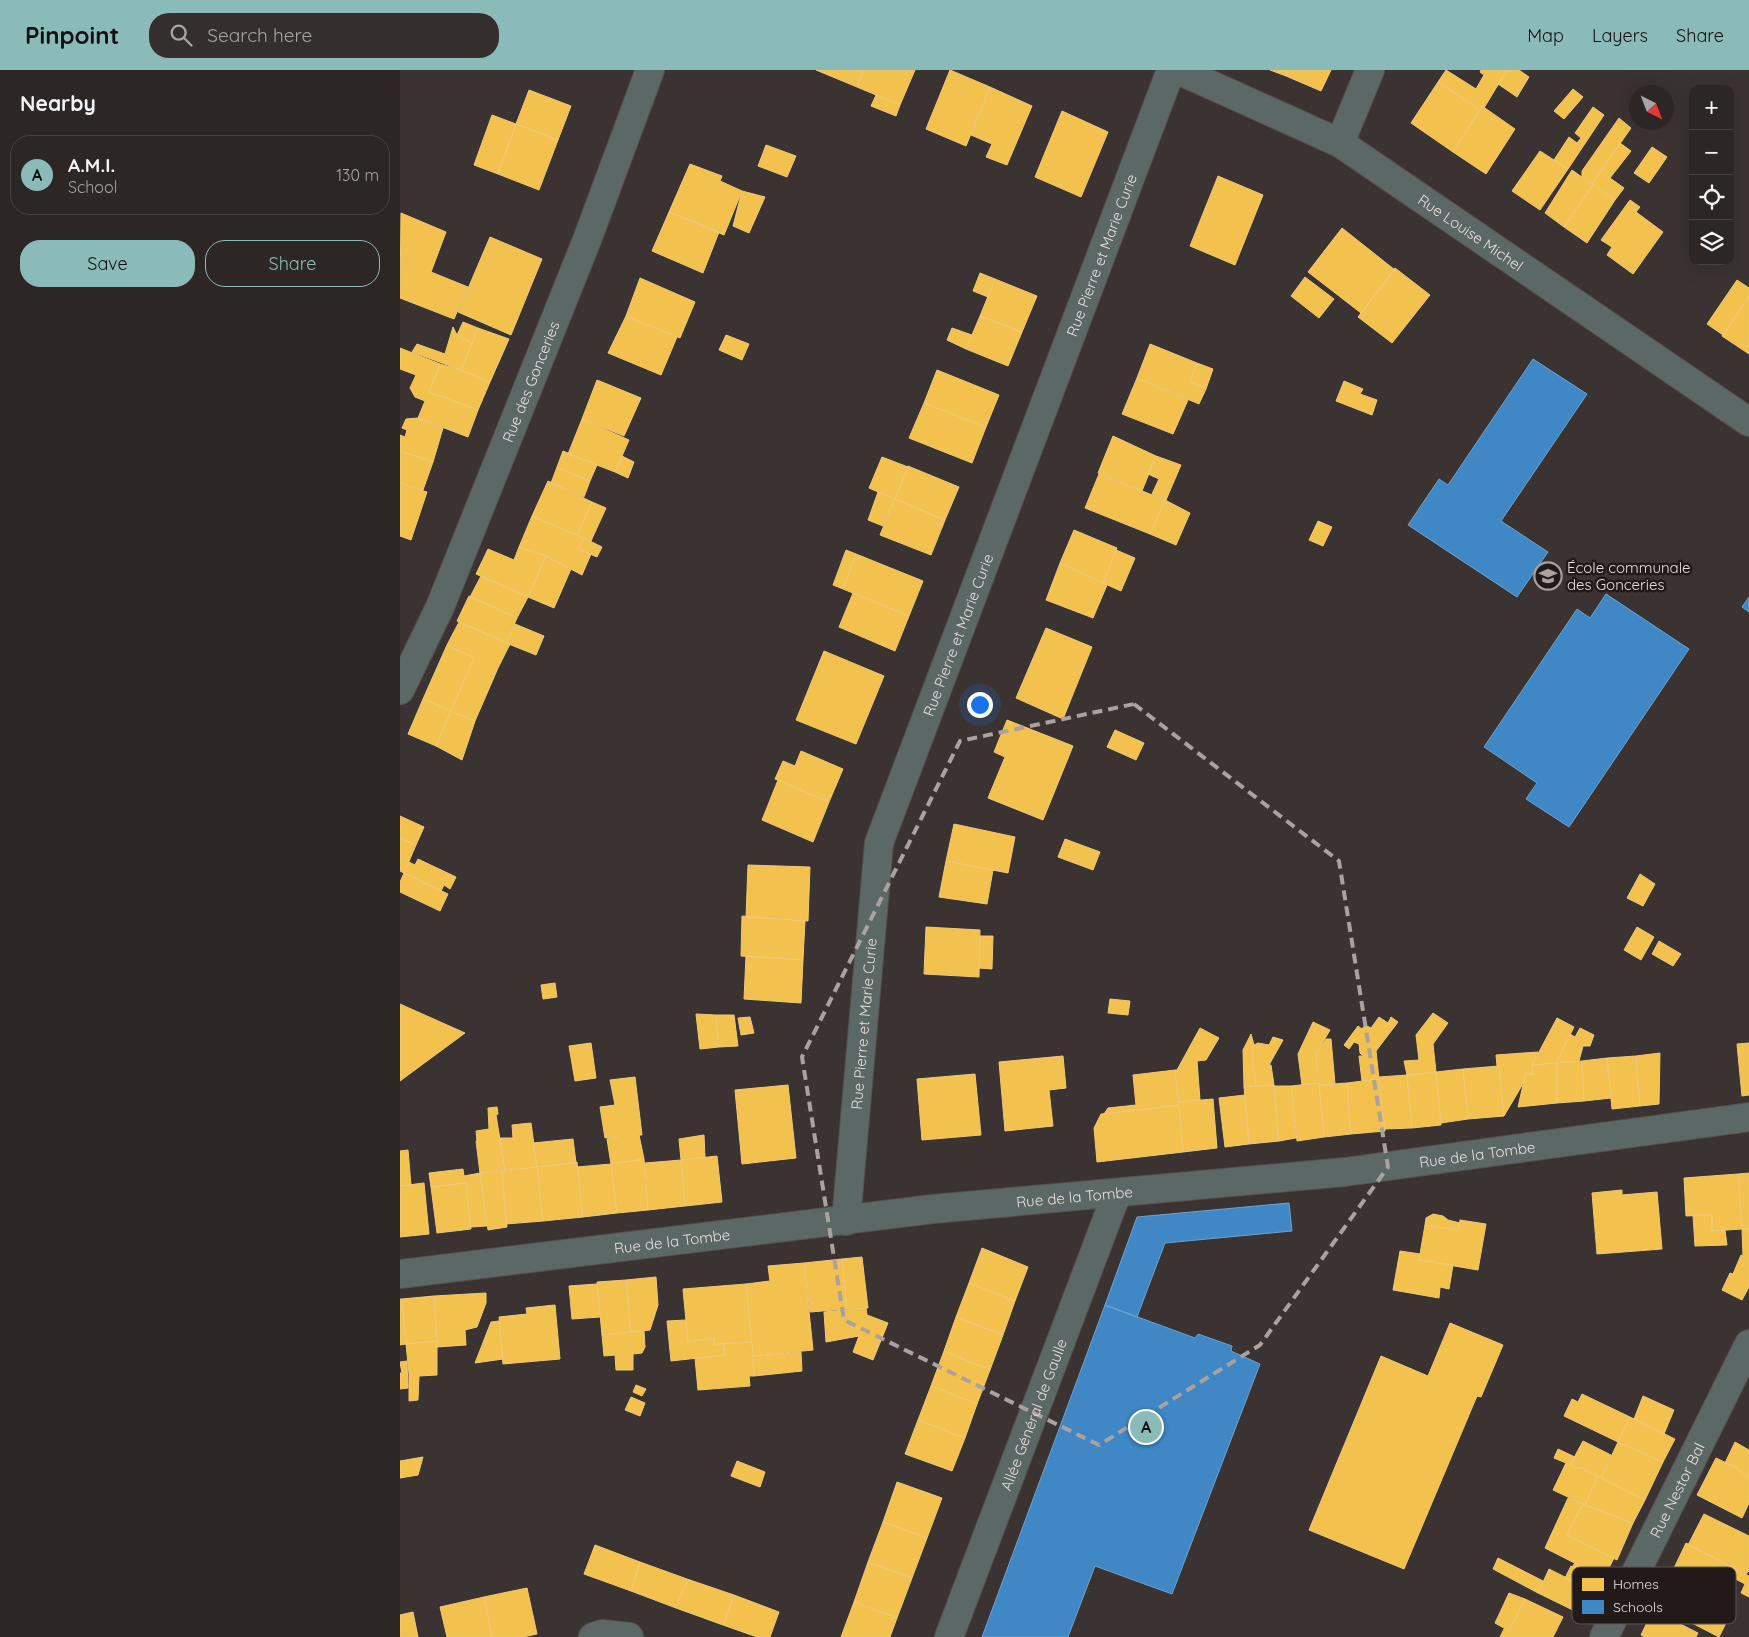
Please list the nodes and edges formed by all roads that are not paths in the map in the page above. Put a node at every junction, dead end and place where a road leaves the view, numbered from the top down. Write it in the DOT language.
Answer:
graph roads {
  1 [pos="650,70"];
  2 [pos="1171,70"];
  3 [pos="1178,70"];
  4 [pos="1370,70"];
  5 [pos="1340,143"];
  6 [pos="1749,422"];
  7 [pos="400,690"];
  8 [pos="1749,1117"];
  9 [pos="1117,1193"];
  10 [pos="846,1221"];
  11 [pos="400,1274"];
  12 [pos="1749,1344"];
  13 [pos="1639,1567"];
  14 [pos="1610,1624"];
  15 [pos="593,1637"];
  16 [pos="629,1637"];
  17 [pos="949,1637"];
  18 [pos="1604,1637"];
  1 -- 7 [label="street, Rue des Gonceries"];
  2 -- 10 [label="street, Rue Pierre et Marie Curie"];
  3 -- 5 [label="street, Rue Louise Michel"];
  4 -- 5 [label="street"];
  5 -- 6 [label="street, Rue Louise Michel"];
  8 -- 9 [label="street, Rue de la Tombe"];
  9 -- 10 [label="street, Rue de la Tombe"];
  9 -- 17 [label="street, Allée Général de Gaulle"];
  10 -- 11 [label="street, Rue de la Tombe"];
  12 -- 13 [label="street, Rue Nestor Bal"];
  14 -- 18 [label="street, Rue Nestor Bal"];
  15 -- 16 [label="street"];
}
